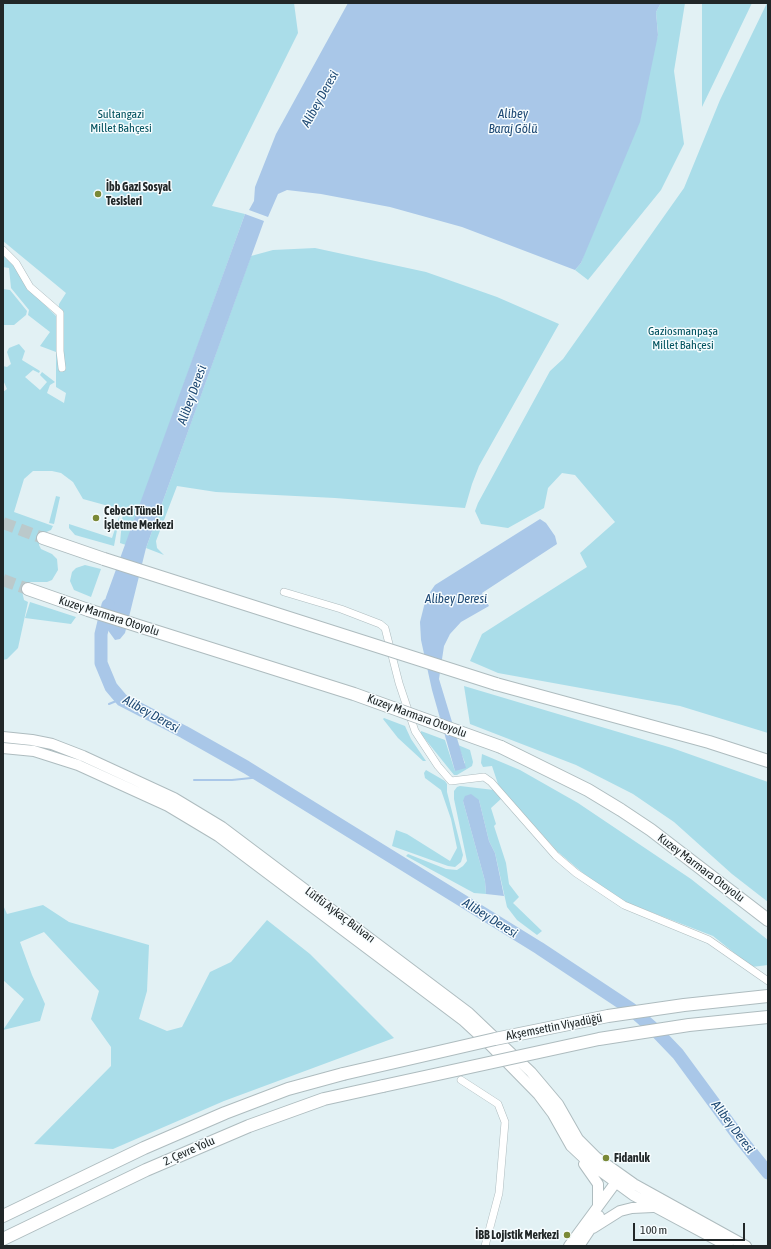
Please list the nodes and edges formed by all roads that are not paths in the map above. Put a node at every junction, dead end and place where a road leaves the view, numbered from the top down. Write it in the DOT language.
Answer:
graph roads {
  1 [pos="3,250"];
  2 [pos="62,368"];
  3 [pos="43,538"];
  4 [pos="28,589"];
  5 [pos="284,592"];
  6 [pos="3,737"];
  7 [pos="3,748"];
  8 [pos="768,761"];
  9 [pos="768,920"];
  10 [pos="768,981"];
  11 [pos="768,996"];
  12 [pos="768,1017"];
  13 [pos="343,1074"];
  14 [pos="461,1080"];
  15 [pos="383,1086"];
  16 [pos="579,1155"];
  17 [pos="621,1181"];
  18 [pos="598,1207"];
  19 [pos="658,1207"];
  20 [pos="3,1216"];
  21 [pos="589,1232"];
  22 [pos="3,1239"];
  23 [pos="485,1246"];
  24 [pos="569,1246"];
  25 [pos="579,1246"];
  26 [pos="728,1246"];
  27 [pos="746,1246"];
  1 -- 2 [label="street"];
  3 -- 8 [label="highway, bridge"];
  4 -- 9 [label="highway, Kuzey Marmara Otoyolu, bridge"];
  5 -- 10 [label="street"];
  6 -- 17 [label="main road, Lütfü Aykaç Bulvarı"];
  7 -- 16 [label="main road, Lütfü Aykaç Bulvarı"];
  11 -- 13 [label="highway, Akşemsettin Viyadüğü, bridge"];
  12 -- 15 [label="highway, Akşemsettin Viyadüğü, bridge"];
  13 -- 20 [label="highway, 2. Çevre Yolu"];
  14 -- 23 [label="street"];
  15 -- 22 [label="highway, 2. Çevre Yolu"];
  16 -- 17 [label="main road, Lütfü Aykaç Bulvarı"];
  16 -- 18 [label="main road"];
  17 -- 18 [label="main road"];
  17 -- 19 [label="main road"];
  17 -- 21 [label="main road"];
  17 -- 27 [label="main road"];
  18 -- 24 [label="main road"];
  19 -- 21 [label="main road"];
  19 -- 26 [label="main road"];
  21 -- 25 [label="main road"];
}
